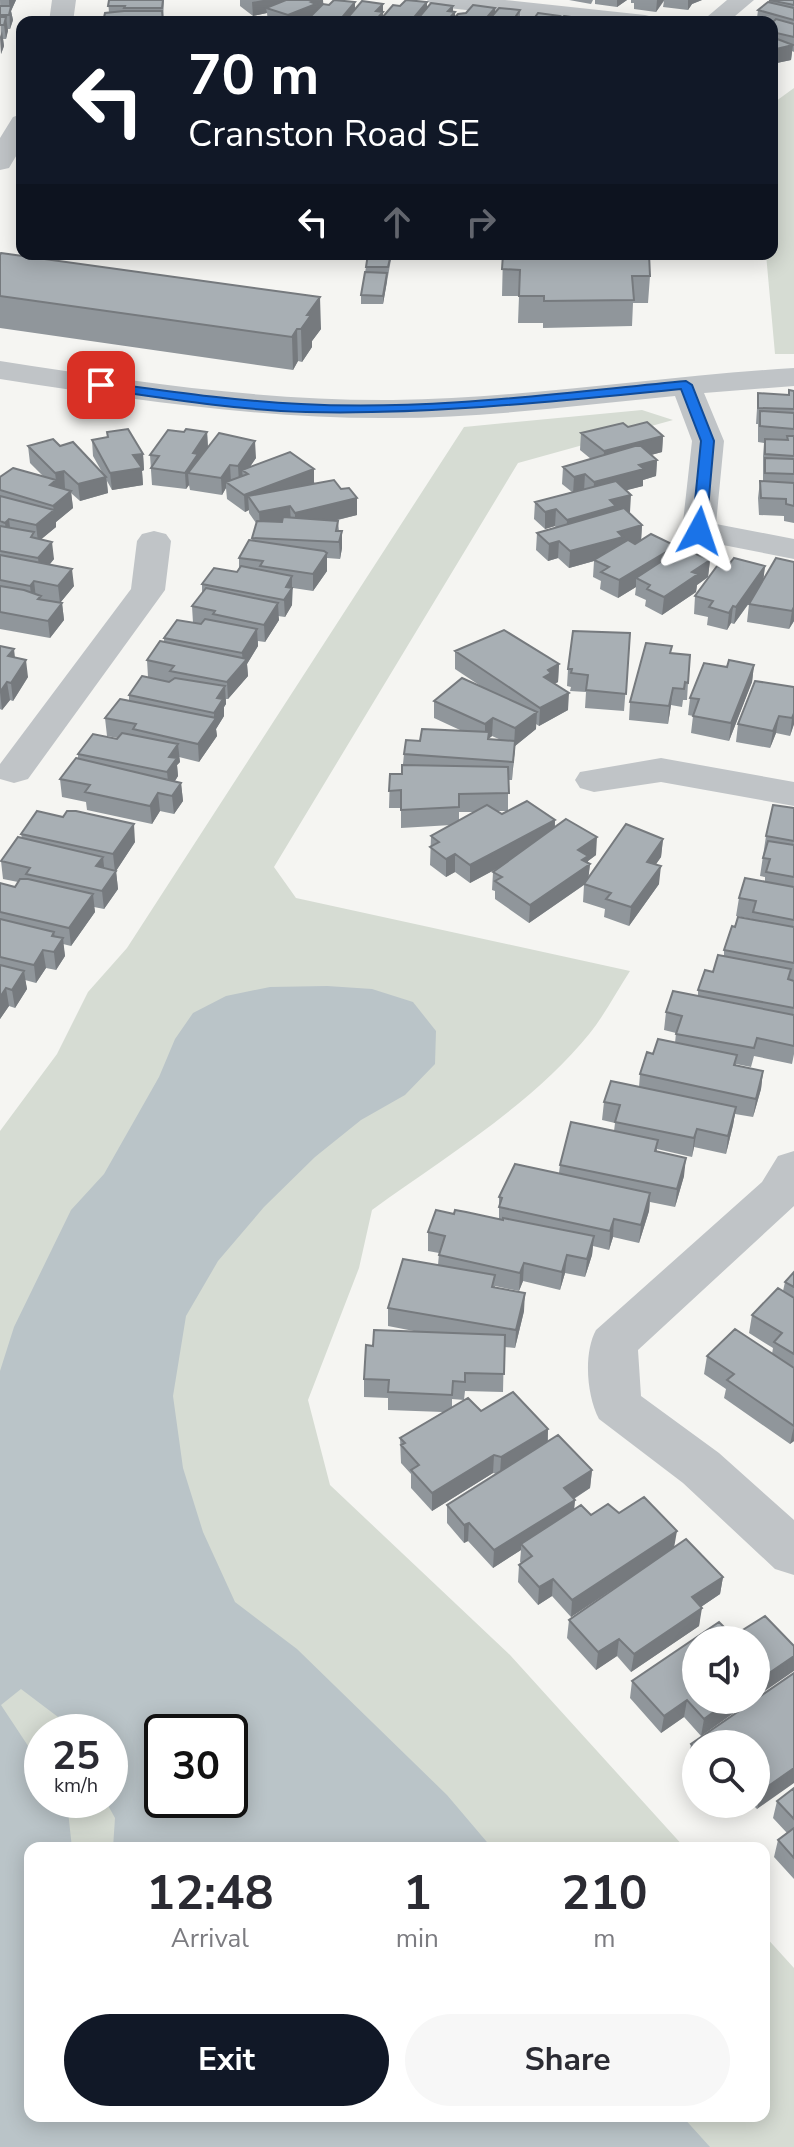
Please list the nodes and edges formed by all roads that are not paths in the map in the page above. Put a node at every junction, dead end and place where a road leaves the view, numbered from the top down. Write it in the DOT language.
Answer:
graph roads {
  1 [pos="439,0"];
  2 [pos="742,0"];
  3 [pos="589,16"];
  4 [pos="721,16"];
  5 [pos="16,133"];
  6 [pos="0,162"];
  7 [pos="0,370"];
  8 [pos="794,377"];
  9 [pos="686,385"];
  10 [pos="154,541"];
  11 [pos="794,549"];
  12 [pos="5,776"];
  13 [pos="594,780"];
  14 [pos="794,794"];
  15 [pos="794,1168"];
  16 [pos="794,1553"];
  1 -- 3 [label="street"];
  2 -- 4 [label="street"];
  5 -- 6 [label="street"];
  7 -- 9 [label="street"];
  8 -- 9 [label="street"];
  9 -- 11 [label="street"];
  10 -- 12 [label="street"];
  13 -- 14 [label="street"];
  15 -- 16 [label="street"];
}
